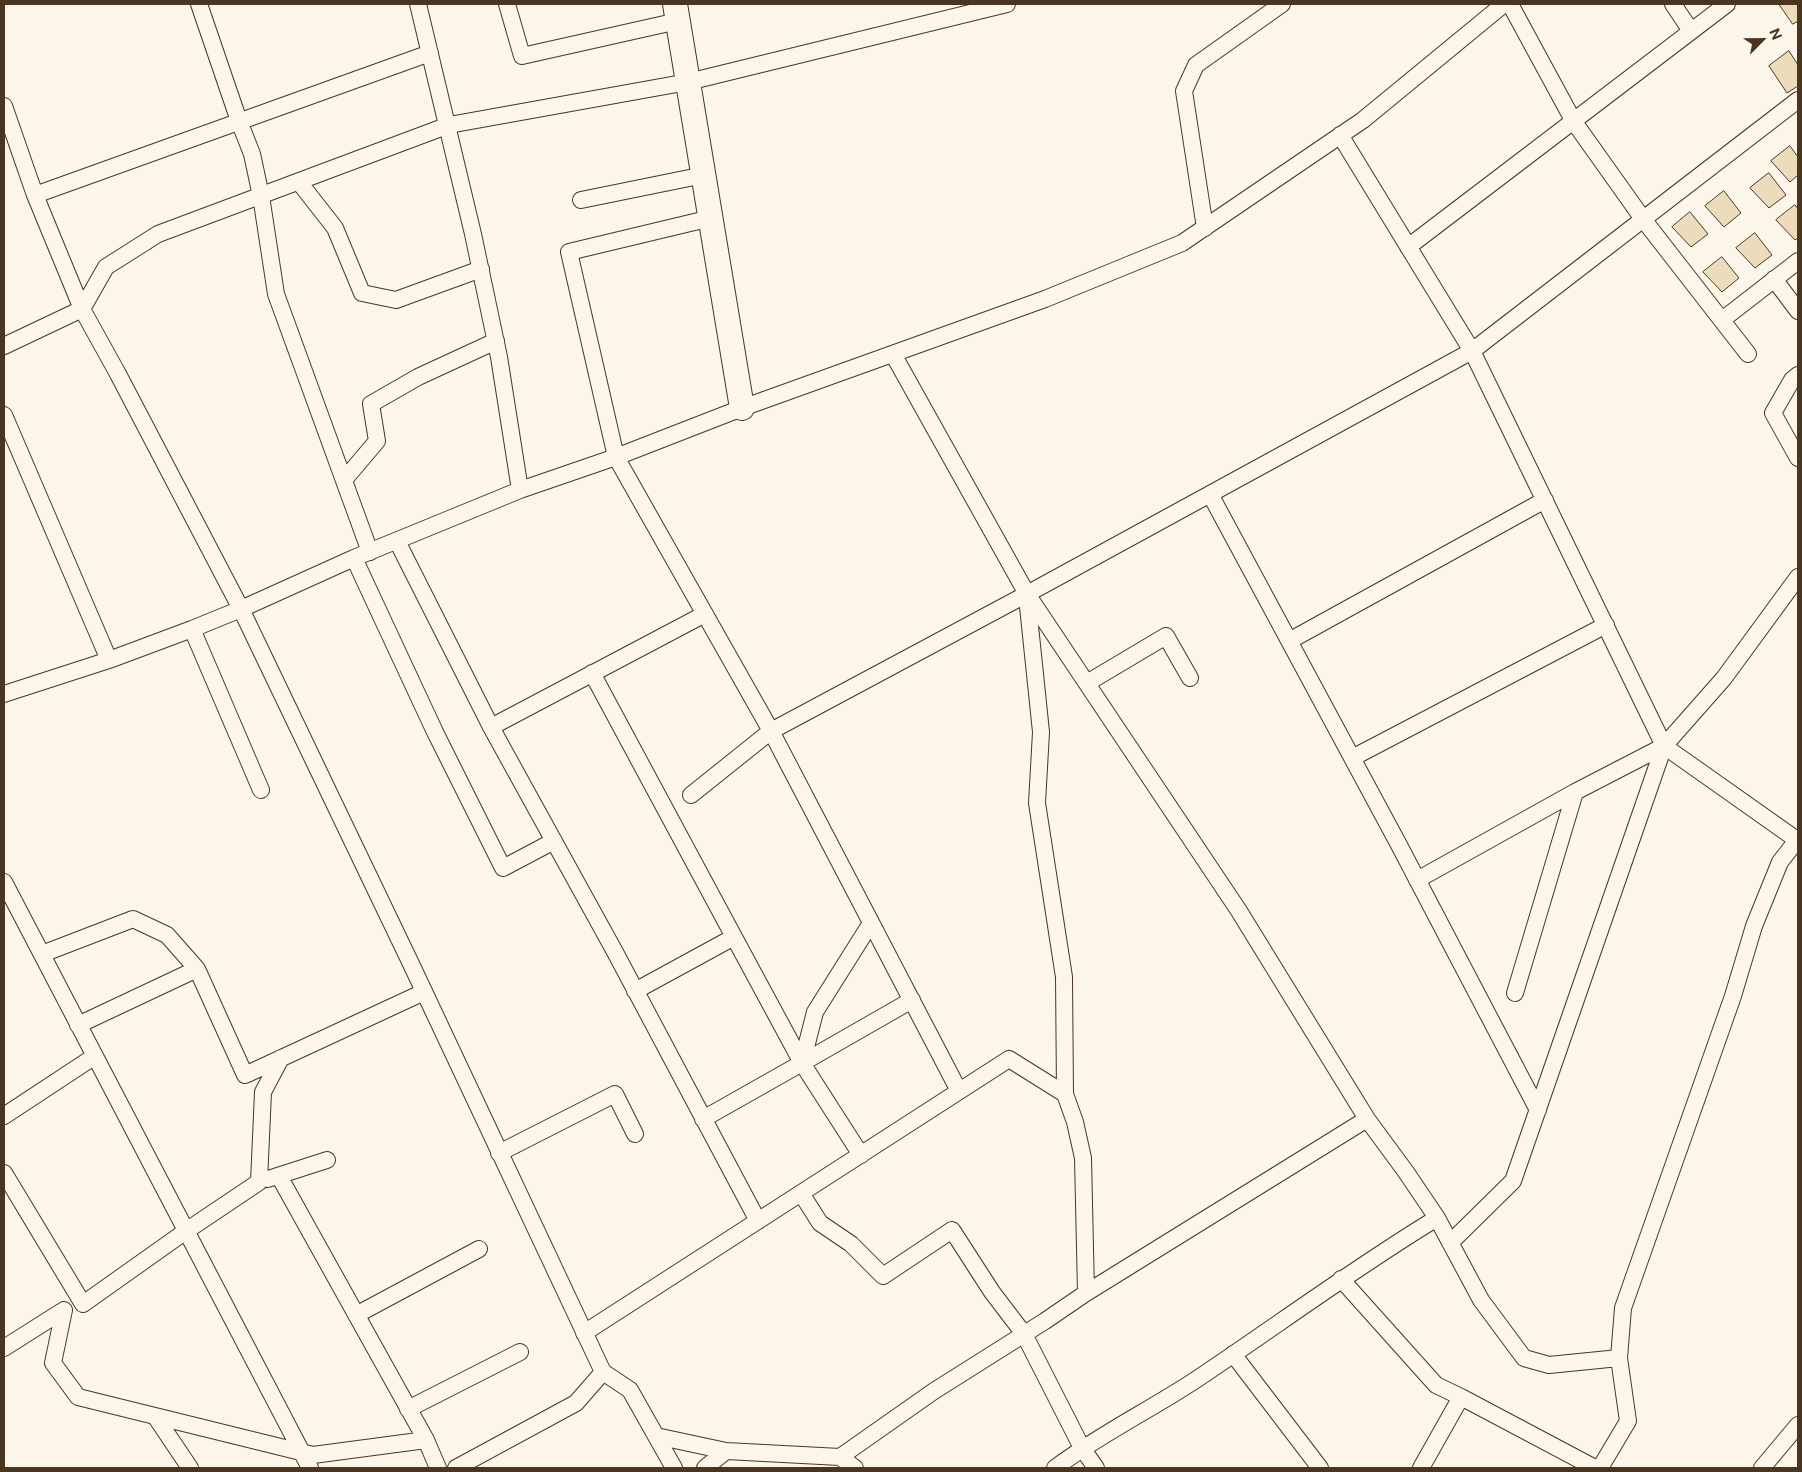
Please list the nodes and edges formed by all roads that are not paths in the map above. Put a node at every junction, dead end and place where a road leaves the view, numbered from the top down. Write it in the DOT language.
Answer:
graph roads {
  1 [pos="199,4"];
  2 [pos="418,4"];
  3 [pos="507,4"];
  4 [pos="1007,4"];
  5 [pos="1282,4"];
  6 [pos="1504,4"];
  7 [pos="1510,4"];
  8 [pos="1673,4"];
  9 [pos="1727,4"];
  10 [pos="677,12"];
  11 [pos="1691,31"];
  12 [pos="430,53"];
  13 [pos="688,82"];
  14 [pos="1798,100"];
  15 [pos="4,106"];
  16 [pos="239,121"];
  17 [pos="1574,122"];
  18 [pos="448,126"];
  19 [pos="1340,135"];
  20 [pos="704,175"];
  21 [pos="298,182"];
  22 [pos="34,195"];
  23 [pos="261,196"];
  24 [pos="581,200"];
  25 [pos="711,218"];
  26 [pos="1643,219"];
  27 [pos="1205,228"];
  28 [pos="1408,247"];
  29 [pos="1798,261"];
  30 [pos="481,269"];
  31 [pos="1774,279"];
  32 [pos="82,309"];
  33 [pos="1798,312"];
  34 [pos="1722,320"];
  35 [pos="496,341"];
  36 [pos="4,346"];
  37 [pos="1472,351"];
  38 [pos="893,354"];
  39 [pos="1748,354"];
  40 [pos="1798,375"];
  41 [pos="742,408"];
  42 [pos="4,415"];
  43 [pos="616,457"];
  44 [pos="1798,458"];
  45 [pos="344,480"];
  46 [pos="520,490"];
  47 [pos="1210,494"];
  48 [pos="1545,500"];
  49 [pos="397,541"];
  50 [pos="362,555"];
  51 [pos="1798,577"];
  52 [pos="1027,594"];
  53 [pos="241,609"];
  54 [pos="705,614"];
  55 [pos="1606,625"];
  56 [pos="192,629"];
  57 [pos="1289,641"];
  58 [pos="109,660"];
  59 [pos="592,674"];
  60 [pos="1190,678"];
  61 [pos="1087,683"];
  62 [pos="4,694"];
  63 [pos="491,727"];
  64 [pos="771,731"];
  65 [pos="1664,746"];
  66 [pos="1352,758"];
  67 [pos="261,790"];
  68 [pos="1575,792"];
  69 [pos="691,795"];
  70 [pos="1798,839"];
  71 [pos="554,841"];
  72 [pos="1417,880"];
  73 [pos="4,882"];
  74 [pos="871,923"];
  75 [pos="734,937"];
  76 [pos="42,954"];
  77 [pos="197,968"];
  78 [pos="636,991"];
  79 [pos="424,992"];
  80 [pos="1515,993"];
  81 [pos="912,1000"];
  82 [pos="78,1024"];
  83 [pos="95,1056"];
  84 [pos="281,1058"];
  85 [pos="802,1062"];
  86 [pos="959,1091"];
  87 [pos="1065,1094"];
  88 [pos="1538,1110"];
  89 [pos="4,1116"];
  90 [pos="703,1118"];
  91 [pos="1367,1119"];
  92 [pos="635,1134"];
  93 [pos="500,1152"];
  94 [pos="861,1155"];
  95 [pos="327,1160"];
  96 [pos="4,1173"];
  97 [pos="279,1176"];
  98 [pos="259,1182"];
  99 [pos="800,1193"];
  100 [pos="1437,1218"];
  101 [pos="758,1221"];
  102 [pos="186,1231"];
  103 [pos="1450,1243"];
  104 [pos="479,1249"];
  105 [pos="1341,1279"];
  106 [pos="1086,1293"];
  107 [pos="356,1315"];
  108 [pos="584,1333"];
  109 [pos="1024,1334"];
  110 [pos="4,1348"];
  111 [pos="520,1352"];
  112 [pos="1233,1354"];
  113 [pos="1619,1358"];
  114 [pos="602,1372"];
  115 [pos="1461,1397"];
  116 [pos="408,1409"];
  117 [pos="155,1416"];
  118 [pos="1798,1425"];
  119 [pos="656,1436"];
  120 [pos="426,1440"];
  121 [pos="1082,1448"];
  122 [pos="726,1451"];
  123 [pos="301,1452"];
  124 [pos="840,1457"];
  125 [pos="190,1468"];
  126 [pos="310,1468"];
  127 [pos="438,1468"];
  128 [pos="456,1468"];
  129 [pos="674,1468"];
  130 [pos="705,1468"];
  131 [pos="855,1468"];
  132 [pos="1055,1468"];
  133 [pos="1096,1468"];
  134 [pos="1320,1468"];
  135 [pos="1421,1468"];
  136 [pos="1595,1468"];
  137 [pos="1600,1468"];
  138 [pos="1762,1468"];
  1 -- 16 [label="street"];
  2 -- 12 [label="street"];
  3 -- 10 [label="street"];
  4 -- 13 [label="street"];
  5 -- 27 [label="street"];
  6 -- 19 [label="street"];
  7 -- 17 [label="street"];
  8 -- 11 [label="street"];
  9 -- 11 [label="street"];
  10 -- 13 [label="street"];
  11 -- 17 [label="street"];
  12 -- 16 [label="street"];
  12 -- 18 [label="street"];
  13 -- 18 [label="street"];
  13 -- 20 [label="street"];
  14 -- 26 [label="street"];
  15 -- 22 [label="street"];
  16 -- 22 [label="street"];
  16 -- 23 [label="street"];
  17 -- 26 [label="street"];
  17 -- 28 [label="street"];
  18 -- 21 [label="street"];
  18 -- 30 [label="street"];
  19 -- 27 [label="street"];
  19 -- 28 [label="street"];
  20 -- 24 [label="street"];
  20 -- 25 [label="street"];
  21 -- 23 [label="street"];
  21 -- 30 [label="street"];
  22 -- 32 [label="street"];
  23 -- 32 [label="street"];
  23 -- 45 [label="street"];
  25 -- 41 [label="street"];
  25 -- 43 [label="street"];
  26 -- 34 [label="street"];
  26 -- 37 [label="street"];
  27 -- 38 [label="street"];
  28 -- 37 [label="street"];
  29 -- 31 [label="street"];
  30 -- 35 [label="street"];
  31 -- 33 [label="street"];
  31 -- 34 [label="street"];
  32 -- 36 [label="street"];
  32 -- 53 [label="street"];
  34 -- 39 [label="street"];
  35 -- 45 [label="street"];
  35 -- 46 [label="street"];
  37 -- 47 [label="street"];
  37 -- 48 [label="street"];
  38 -- 41 [label="street"];
  38 -- 52 [label="street"];
  40 -- 44 [label="street"];
  41 -- 43 [label="street"];
  42 -- 58 [label="street"];
  43 -- 46 [label="street"];
  43 -- 54 [label="street"];
  45 -- 50 [label="street"];
  46 -- 49 [label="street"];
  47 -- 52 [label="street"];
  47 -- 57 [label="street"];
  48 -- 55 [label="street"];
  48 -- 57 [label="street"];
  49 -- 50 [label="street"];
  49 -- 63 [label="street"];
  50 -- 53 [label="street"];
  50 -- 71 [label="street"];
  51 -- 65 [label="street"];
  52 -- 61 [label="street"];
  52 -- 64 [label="street"];
  52 -- 87 [label="street"];
  53 -- 56 [label="street"];
  53 -- 79 [label="street"];
  54 -- 59 [label="street"];
  54 -- 64 [label="street"];
  55 -- 65 [label="street"];
  55 -- 66 [label="street"];
  56 -- 58 [label="street"];
  56 -- 67 [label="street"];
  57 -- 66 [label="street"];
  58 -- 62 [label="street"];
  59 -- 63 [label="street"];
  59 -- 75 [label="street"];
  60 -- 61 [label="street"];
  61 -- 91 [label="street"];
  63 -- 71 [label="street"];
  64 -- 69 [label="street"];
  64 -- 74 [label="street"];
  65 -- 68 [label="street"];
  65 -- 70 [label="street"];
  65 -- 88 [label="street"];
  66 -- 72 [label="street"];
  68 -- 72 [label="street"];
  68 -- 80 [label="street"];
  70 -- 113 [label="street"];
  71 -- 78 [label="street"];
  72 -- 88 [label="street"];
  73 -- 76 [label="street"];
  74 -- 81 [label="street"];
  74 -- 85 [label="street"];
  75 -- 78 [label="street"];
  75 -- 85 [label="street"];
  76 -- 77 [label="street"];
  76 -- 82 [label="street"];
  77 -- 82 [label="street"];
  77 -- 84 [label="street"];
  78 -- 90 [label="street"];
  79 -- 84 [label="street"];
  79 -- 93 [label="street"];
  81 -- 85 [label="street"];
  81 -- 86 [label="street"];
  82 -- 83 [label="street"];
  83 -- 89 [label="street"];
  83 -- 102 [label="street"];
  84 -- 98 [label="street"];
  85 -- 90 [label="street"];
  85 -- 94 [label="street"];
  86 -- 87 [label="street"];
  86 -- 94 [label="street"];
  87 -- 106 [label="street"];
  88 -- 103 [label="street"];
  90 -- 101 [label="street"];
  91 -- 100 [label="street"];
  91 -- 106 [label="street"];
  92 -- 93 [label="street"];
  93 -- 108 [label="street"];
  94 -- 99 [label="street"];
  95 -- 97 [label="street"];
  96 -- 102 [label="street"];
  97 -- 98 [label="street"];
  97 -- 107 [label="street"];
  98 -- 102 [label="street"];
  99 -- 101 [label="street"];
  99 -- 109 [label="street"];
  100 -- 103 [label="street"];
  100 -- 105 [label="street"];
  101 -- 108 [label="street"];
  102 -- 123 [label="street"];
  103 -- 113 [label="street"];
  104 -- 107 [label="street"];
  105 -- 112 [label="street"];
  105 -- 115 [label="street"];
  106 -- 109 [label="street"];
  107 -- 116 [label="street"];
  108 -- 114 [label="street"];
  109 -- 121 [label="street"];
  109 -- 124 [label="street"];
  110 -- 117 [label="street"];
  111 -- 116 [label="street"];
  112 -- 121 [label="street"];
  112 -- 134 [label="street"];
  113 -- 137 [label="street"];
  114 -- 119 [label="street"];
  114 -- 128 [label="street"];
  115 -- 135 [label="street"];
  115 -- 136 [label="street"];
  116 -- 120 [label="street"];
  117 -- 123 [label="street"];
  117 -- 125 [label="street"];
  118 -- 138 [label="street"];
  119 -- 122 [label="street"];
  119 -- 129 [label="street"];
  120 -- 123 [label="street"];
  120 -- 127 [label="street"];
  121 -- 132 [label="street"];
  121 -- 133 [label="street"];
  122 -- 124 [label="street"];
  122 -- 130 [label="street"];
  123 -- 126 [label="street"];
  124 -- 131 [label="street"];
}
